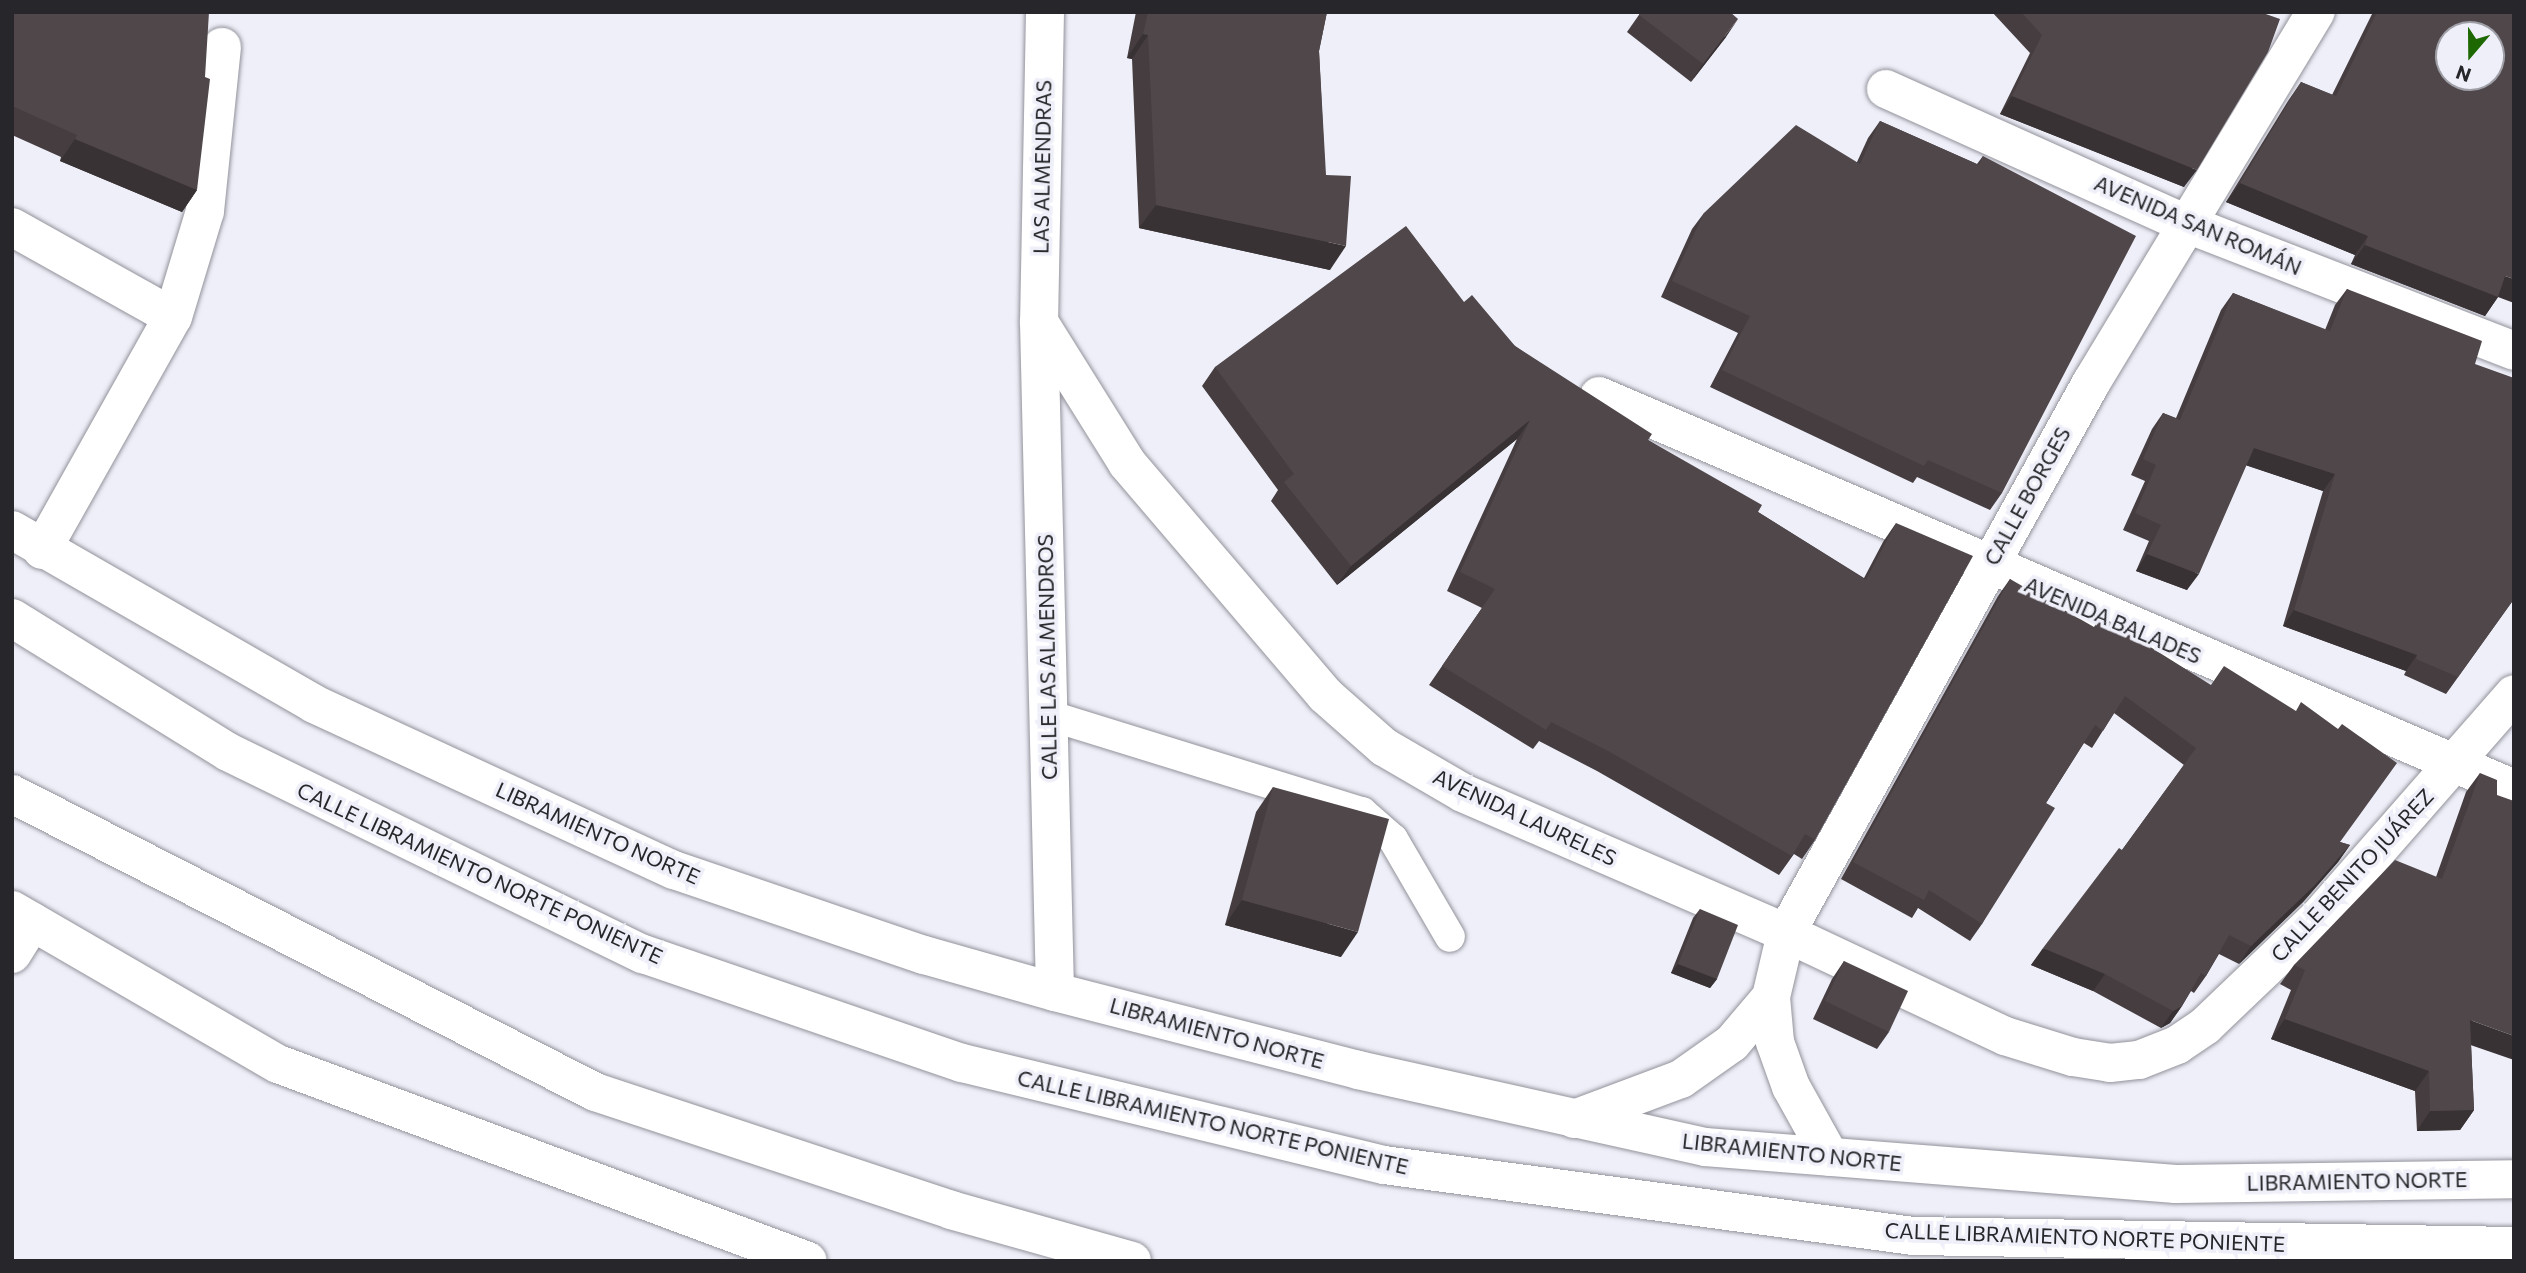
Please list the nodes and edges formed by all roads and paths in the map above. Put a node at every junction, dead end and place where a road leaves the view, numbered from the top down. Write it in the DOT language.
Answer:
graph roads {
  1 [pos="1045,12"];
  2 [pos="2316,12"];
  3 [pos="222,47"];
  4 [pos="1886,89"];
  5 [pos="2187,224"];
  6 [pos="12,228"];
  7 [pos="173,317"];
  8 [pos="1039,322"];
  9 [pos="2514,351"];
  10 [pos="1598,396"];
  11 [pos="27,540"];
  12 [pos="1987,566"];
  13 [pos="12,618"];
  14 [pos="2514,694"];
  15 [pos="1048,715"];
  16 [pos="2454,765"];
  17 [pos="2514,789"];
  18 [pos="12,794"];
  19 [pos="19,928"];
  20 [pos="1786,933"];
  21 [pos="1450,937"];
  22 [pos="1055,992"];
  23 [pos="1771,997"];
  24 [pos="2139,1060"];
  25 [pos="1574,1119"];
  26 [pos="1830,1157"];
  27 [pos="2514,1180"];
  28 [pos="2514,1246"];
  29 [pos="808,1261"];
  30 [pos="1132,1261"];
  1 -- 8 [label="main road, LAS ALMENDRAS"];
  2 -- 5 [label="main road, CALLE BORGES"];
  3 -- 7 [label="main road"];
  4 -- 5 [label="main road, AVENIDA SAN ROMÁN"];
  5 -- 9 [label="main road, AVENIDA SAN ROMÁN"];
  5 -- 12 [label="main road, CALLE BORGES"];
  6 -- 7 [label="main road"];
  7 -- 11 [label="main road"];
  8 -- 15 [label="main road, CALLE LAS ALMENDROS"];
  8 -- 20 [label="main road, AVENIDA LAURELES"];
  10 -- 12 [label="main road, AVENIDA BALADES"];
  11 -- 22 [label="main road, LIBRAMIENTO NORTE"];
  12 -- 16 [label="main road, AVENIDA BALADES"];
  12 -- 20 [label="main road, CALLE BORGES"];
  13 -- 28 [label="main road, CALLE LIBRAMIENTO NORTE PONIENTE"];
  14 -- 16 [label="main road, CALLE BENITO JUÁREZ"];
  15 -- 21 [label="lane"];
  15 -- 22 [label="main road, CALLE LAS ALMENDROS"];
  16 -- 17 [label="main road, AVENIDA BALADES"];
  16 -- 24 [label="main road, CALLE BENITO JUÁREZ"];
  18 -- 30 [label="main road"];
  19 -- 29 [label="main road"];
  20 -- 23 [label="main road, CALLE BORGES"];
  20 -- 24 [label="main road, AVENIDA LAURELES"];
  22 -- 25 [label="main road, LIBRAMIENTO NORTE"];
  23 -- 25 [label="main road, CALLE BORGES"];
  23 -- 26 [label="main road, CALLE BORGES"];
  25 -- 26 [label="main road, LIBRAMIENTO NORTE"];
  26 -- 27 [label="main road, LIBRAMIENTO NORTE"];
}
